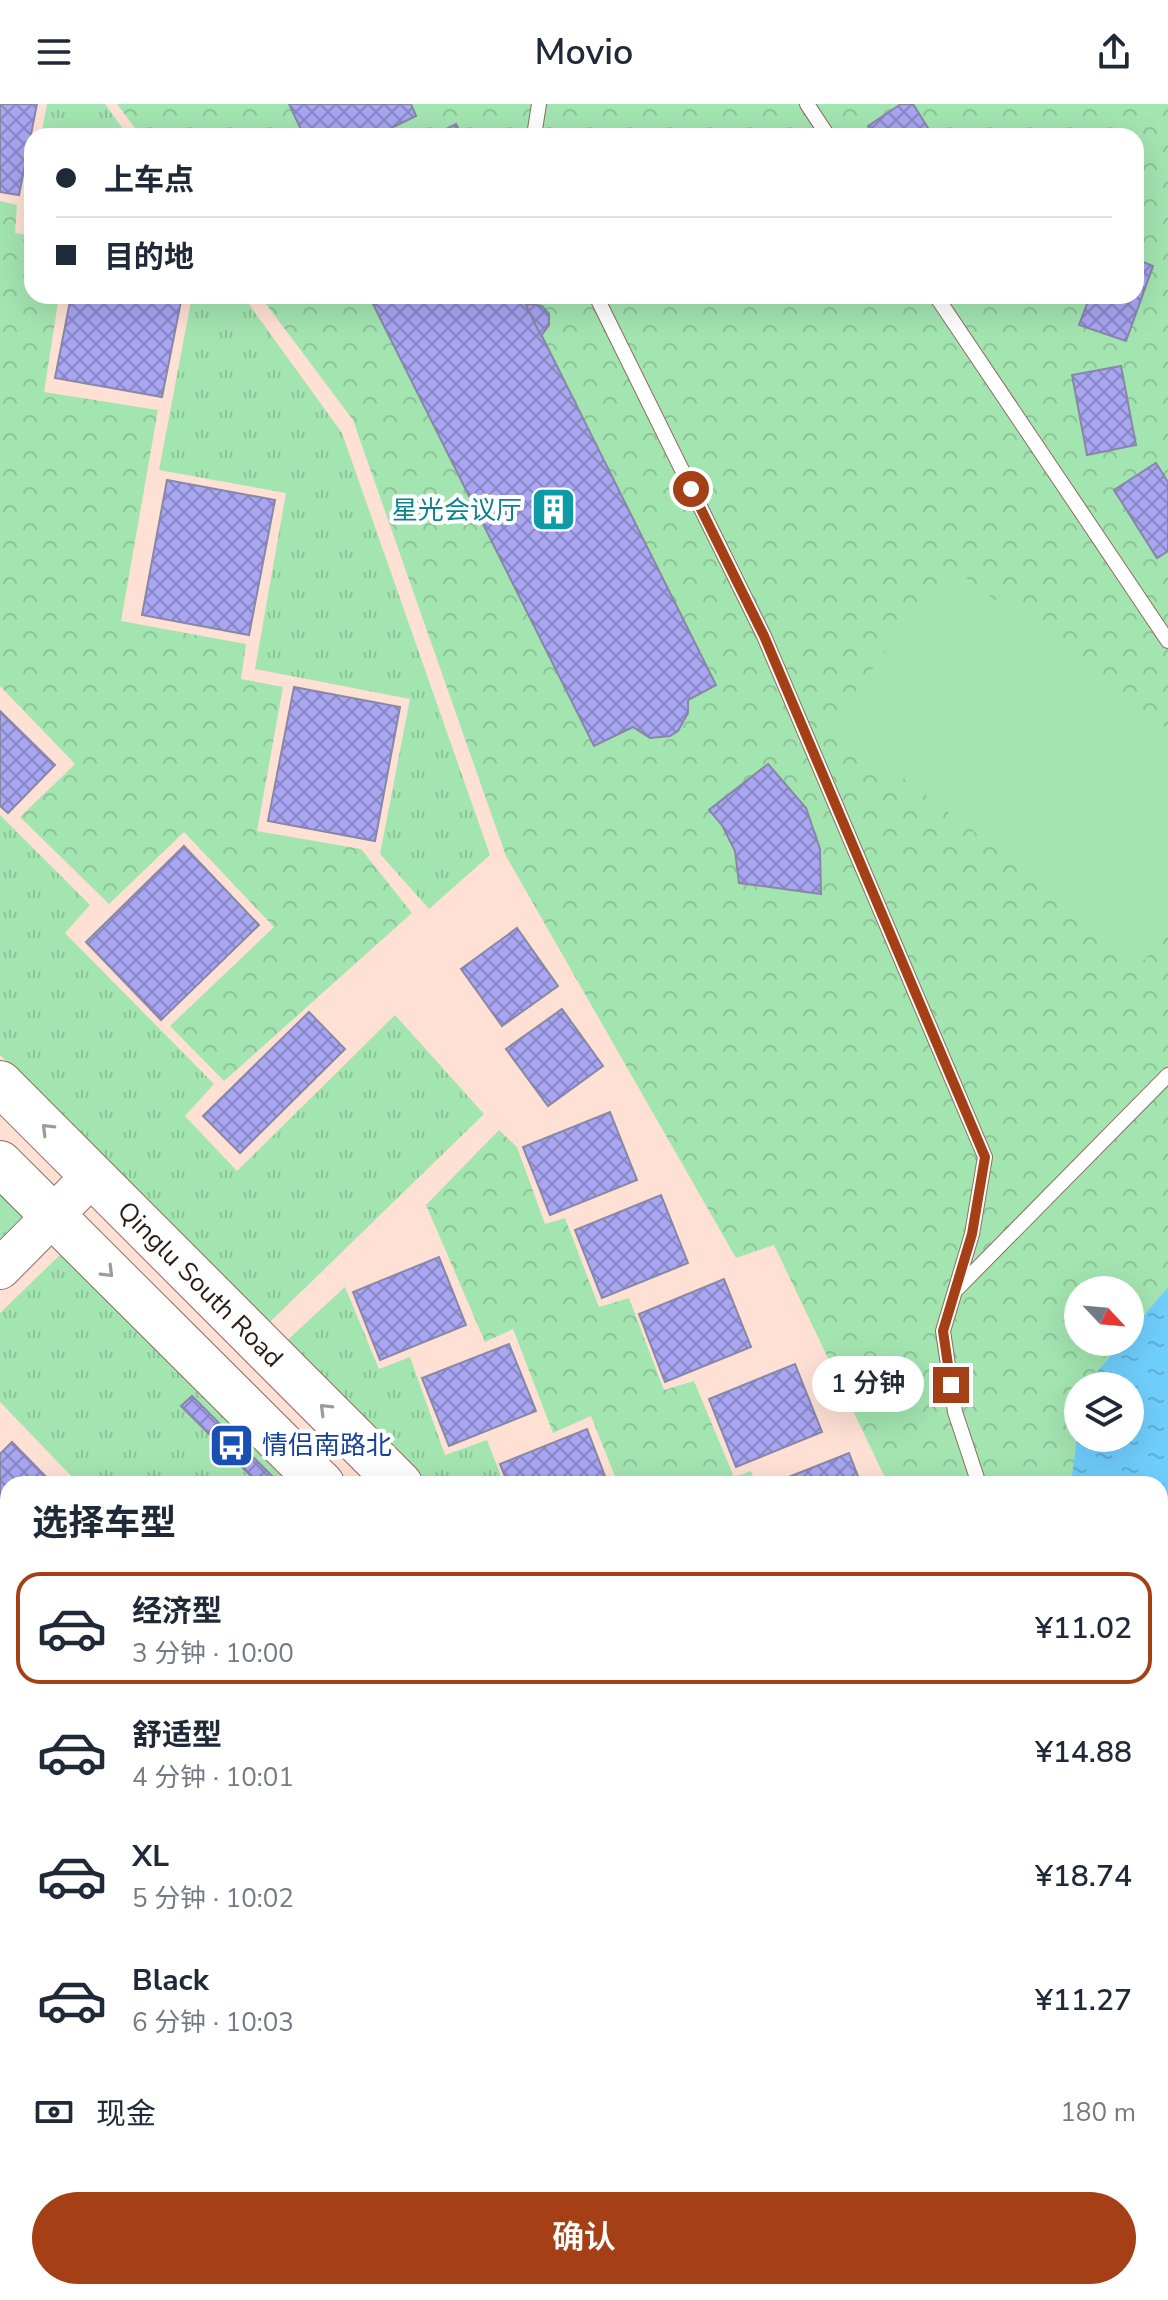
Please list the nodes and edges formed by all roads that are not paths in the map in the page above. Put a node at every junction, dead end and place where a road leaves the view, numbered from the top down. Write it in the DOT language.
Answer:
graph roads {
  1 [pos="539,104"];
  2 [pos="807,104"];
  3 [pos="535,128"];
  4 [pos="823,128"];
  5 [pos="600,304"];
  6 [pos="941,304"];
  7 [pos="1168,641"];
  8 [pos="1168,1075"];
  9 [pos="0,1083"];
  10 [pos="0,1163"];
  11 [pos="93,1175"];
  12 [pos="53,1217"];
  13 [pos="0,1269"];
  14 [pos="955,1291"];
  15 [pos="314,1476"];
  16 [pos="392,1476"];
  17 [pos="976,1476"];
  1 -- 3 [label="lane"];
  2 -- 4 [label="lane"];
  5 -- 14 [label="lane"];
  6 -- 7 [label="lane"];
  8 -- 14 [label="lane"];
  11 -- 9 [label="highway, Qinglu South Road, one-way"];
  10 -- 12 [label="highway"];
  11 -- 12 [label="street"];
  16 -- 11 [label="highway, Qinglu South Road, one-way"];
  12 -- 13 [label="street"];
  12 -- 15 [label="highway, one-way"];
  14 -- 17 [label="lane"];
}
